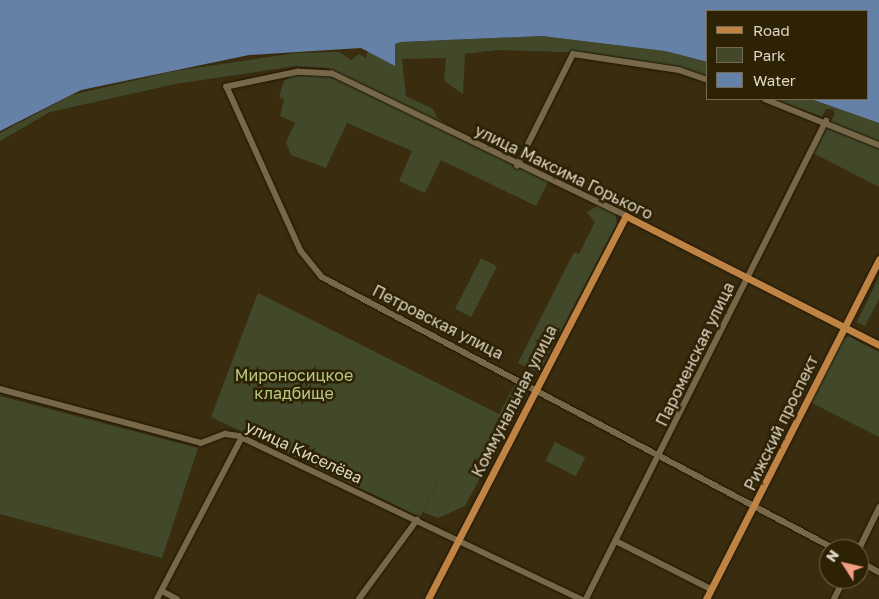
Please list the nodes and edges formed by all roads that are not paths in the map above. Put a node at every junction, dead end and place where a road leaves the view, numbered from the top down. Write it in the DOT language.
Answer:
graph roads {
  1 [pos="706,79"];
  2 [pos="227,87"];
  3 [pos="769,100"];
  4 [pos="826,121"];
  5 [pos="879,145"];
  6 [pos="518,166"];
  7 [pos="626,216"];
  8 [pos="879,259"];
  9 [pos="748,278"];
  10 [pos="844,328"];
  11 [pos="879,345"];
  12 [pos="0,389"];
  13 [pos="534,392"];
  14 [pos="242,437"];
  15 [pos="659,457"];
  16 [pos="754,508"];
  17 [pos="879,508"];
  18 [pos="417,520"];
  19 [pos="458,539"];
  20 [pos="864,539"];
  21 [pos="616,541"];
  22 [pos="819,541"];
  23 [pos="711,589"];
  24 [pos="162,591"];
  25 [pos="157,599"];
  26 [pos="177,599"];
  27 [pos="359,599"];
  28 [pos="428,599"];
  29 [pos="580,599"];
  30 [pos="586,599"];
  31 [pos="706,599"];
  1 -- 6 [label="street"];
  2 -- 6 [label="street, улица Максима Горького"];
  2 -- 13 [label="street, Петровская улица"];
  3 -- 4 [label="street"];
  4 -- 5 [label="street"];
  4 -- 9 [label="street, Пароменская улица"];
  6 -- 7 [label="street, улица Максима Горького"];
  7 -- 9 [label="main road, улица Максима Горького"];
  7 -- 13 [label="main road, Коммунальная улица"];
  8 -- 10 [label="main road, Рижский проспект"];
  9 -- 10 [label="main road, улица Максима Горького"];
  9 -- 15 [label="street, Пароменская улица"];
  10 -- 11 [label="main road, улица Максима Горького"];
  10 -- 16 [label="main road, Рижский проспект"];
  12 -- 14 [label="street, улица Киселёва"];
  13 -- 15 [label="street, Петровская улица"];
  13 -- 19 [label="main road, Коммунальная улица"];
  14 -- 18 [label="street, улица Киселёва"];
  14 -- 24 [label="street"];
  15 -- 16 [label="street, Петровская улица"];
  15 -- 21 [label="street, Пароменская улица"];
  16 -- 22 [label="street, Петровская улица"];
  16 -- 23 [label="main road, Рижский проспект"];
  17 -- 20 [label="street"];
  18 -- 19 [label="street, улица Киселёва"];
  18 -- 27 [label="street"];
  19 -- 28 [label="main road, Коммунальная улица"];
  19 -- 29 [label="street, улица Киселёва"];
  21 -- 23 [label="street"];
  21 -- 30 [label="street, Пароменская улица"];
  23 -- 31 [label="main road, Рижский проспект"];
  24 -- 25 [label="street"];
  24 -- 26 [label="street"];
}
